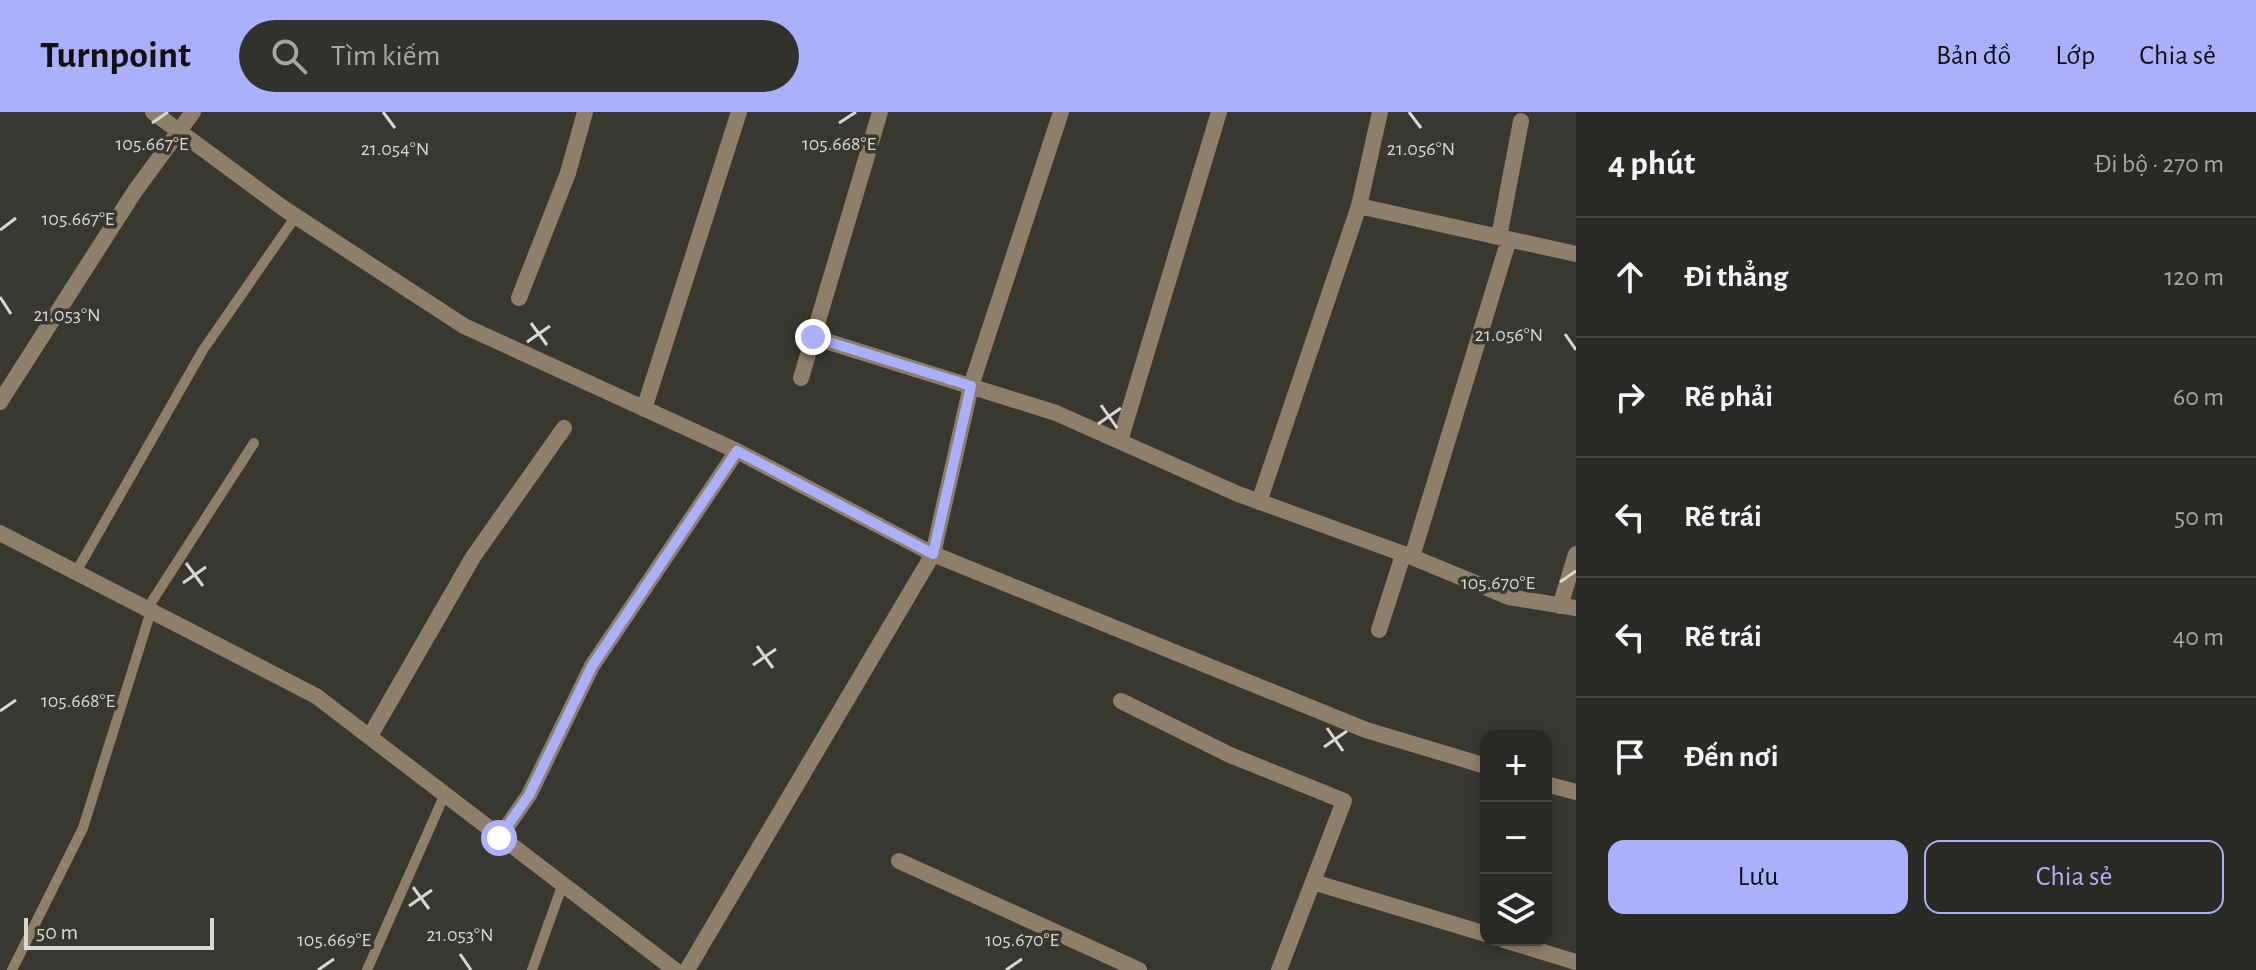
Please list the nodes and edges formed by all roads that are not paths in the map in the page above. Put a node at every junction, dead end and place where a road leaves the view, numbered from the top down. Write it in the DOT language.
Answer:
graph roads {
  1 [pos="153,112"];
  2 [pos="193,112"];
  3 [pos="585,112"];
  4 [pos="739,112"];
  5 [pos="880,112"];
  6 [pos="1061,112"];
  7 [pos="1219,112"];
  8 [pos="1380,112"];
  9 [pos="1521,121"];
  10 [pos="179,131"];
  11 [pos="1359,206"];
  12 [pos="296,216"];
  13 [pos="1504,238"];
  14 [pos="1576,254"];
  15 [pos="519,298"];
  16 [pos="813,337"];
  17 [pos="801,378"];
  18 [pos="971,386"];
  19 [pos="0,402"];
  20 [pos="644,409"];
  21 [pos="564,428"];
  22 [pos="1120,441"];
  23 [pos="254,443"];
  24 [pos="737,451"];
  25 [pos="1259,502"];
  26 [pos="0,533"];
  27 [pos="933,554"];
  28 [pos="1576,554"];
  29 [pos="1408,556"];
  30 [pos="76,572"];
  31 [pos="1568,607"];
  32 [pos="149,610"];
  33 [pos="1379,630"];
  34 [pos="1121,701"];
  35 [pos="370,736"];
  36 [pos="1480,764"];
  37 [pos="1552,786"];
  38 [pos="1576,792"];
  39 [pos="444,796"];
  40 [pos="499,838"];
  41 [pos="899,861"];
  42 [pos="1313,882"];
  43 [pos="562,886"];
  44 [pos="1480,932"];
  45 [pos="1524,946"];
  46 [pos="1576,962"];
  47 [pos="12,970"];
  48 [pos="367,970"];
  49 [pos="532,970"];
  50 [pos="675,970"];
  51 [pos="687,970"];
  52 [pos="1139,970"];
  53 [pos="1279,970"];
  1 -- 10 [label="street"];
  2 -- 10 [label="street"];
  3 -- 15 [label="street"];
  4 -- 20 [label="street"];
  5 -- 16 [label="street"];
  6 -- 18 [label="street"];
  7 -- 22 [label="street"];
  8 -- 11 [label="street"];
  9 -- 13 [label="street"];
  10 -- 12 [label="street"];
  10 -- 19 [label="street"];
  11 -- 13 [label="street"];
  11 -- 25 [label="street"];
  12 -- 20 [label="street"];
  12 -- 30 [label="lane"];
  13 -- 14 [label="street"];
  13 -- 29 [label="street"];
  16 -- 17 [label="street"];
  16 -- 18 [label="street"];
  18 -- 22 [label="street"];
  18 -- 27 [label="street"];
  20 -- 24 [label="street"];
  21 -- 35 [label="street"];
  22 -- 25 [label="street"];
  23 -- 32 [label="lane"];
  24 -- 27 [label="street"];
  24 -- 40 [label="street"];
  25 -- 29 [label="street"];
  26 -- 30 [label="street"];
  27 -- 36 [label="street"];
  27 -- 51 [label="street"];
  28 -- 31 [label="street"];
  29 -- 31 [label="street"];
  29 -- 33 [label="street"];
  30 -- 32 [label="street"];
  32 -- 35 [label="street"];
  32 -- 47 [label="lane"];
  34 -- 42 [label="street"];
  35 -- 39 [label="street"];
  37 -- 38 [label="street"];
  39 -- 40 [label="street"];
  39 -- 48 [label="lane"];
  40 -- 43 [label="street"];
  41 -- 52 [label="street"];
  42 -- 44 [label="street"];
  42 -- 53 [label="street"];
  43 -- 49 [label="lane"];
  43 -- 50 [label="street"];
  45 -- 46 [label="street"];
}
